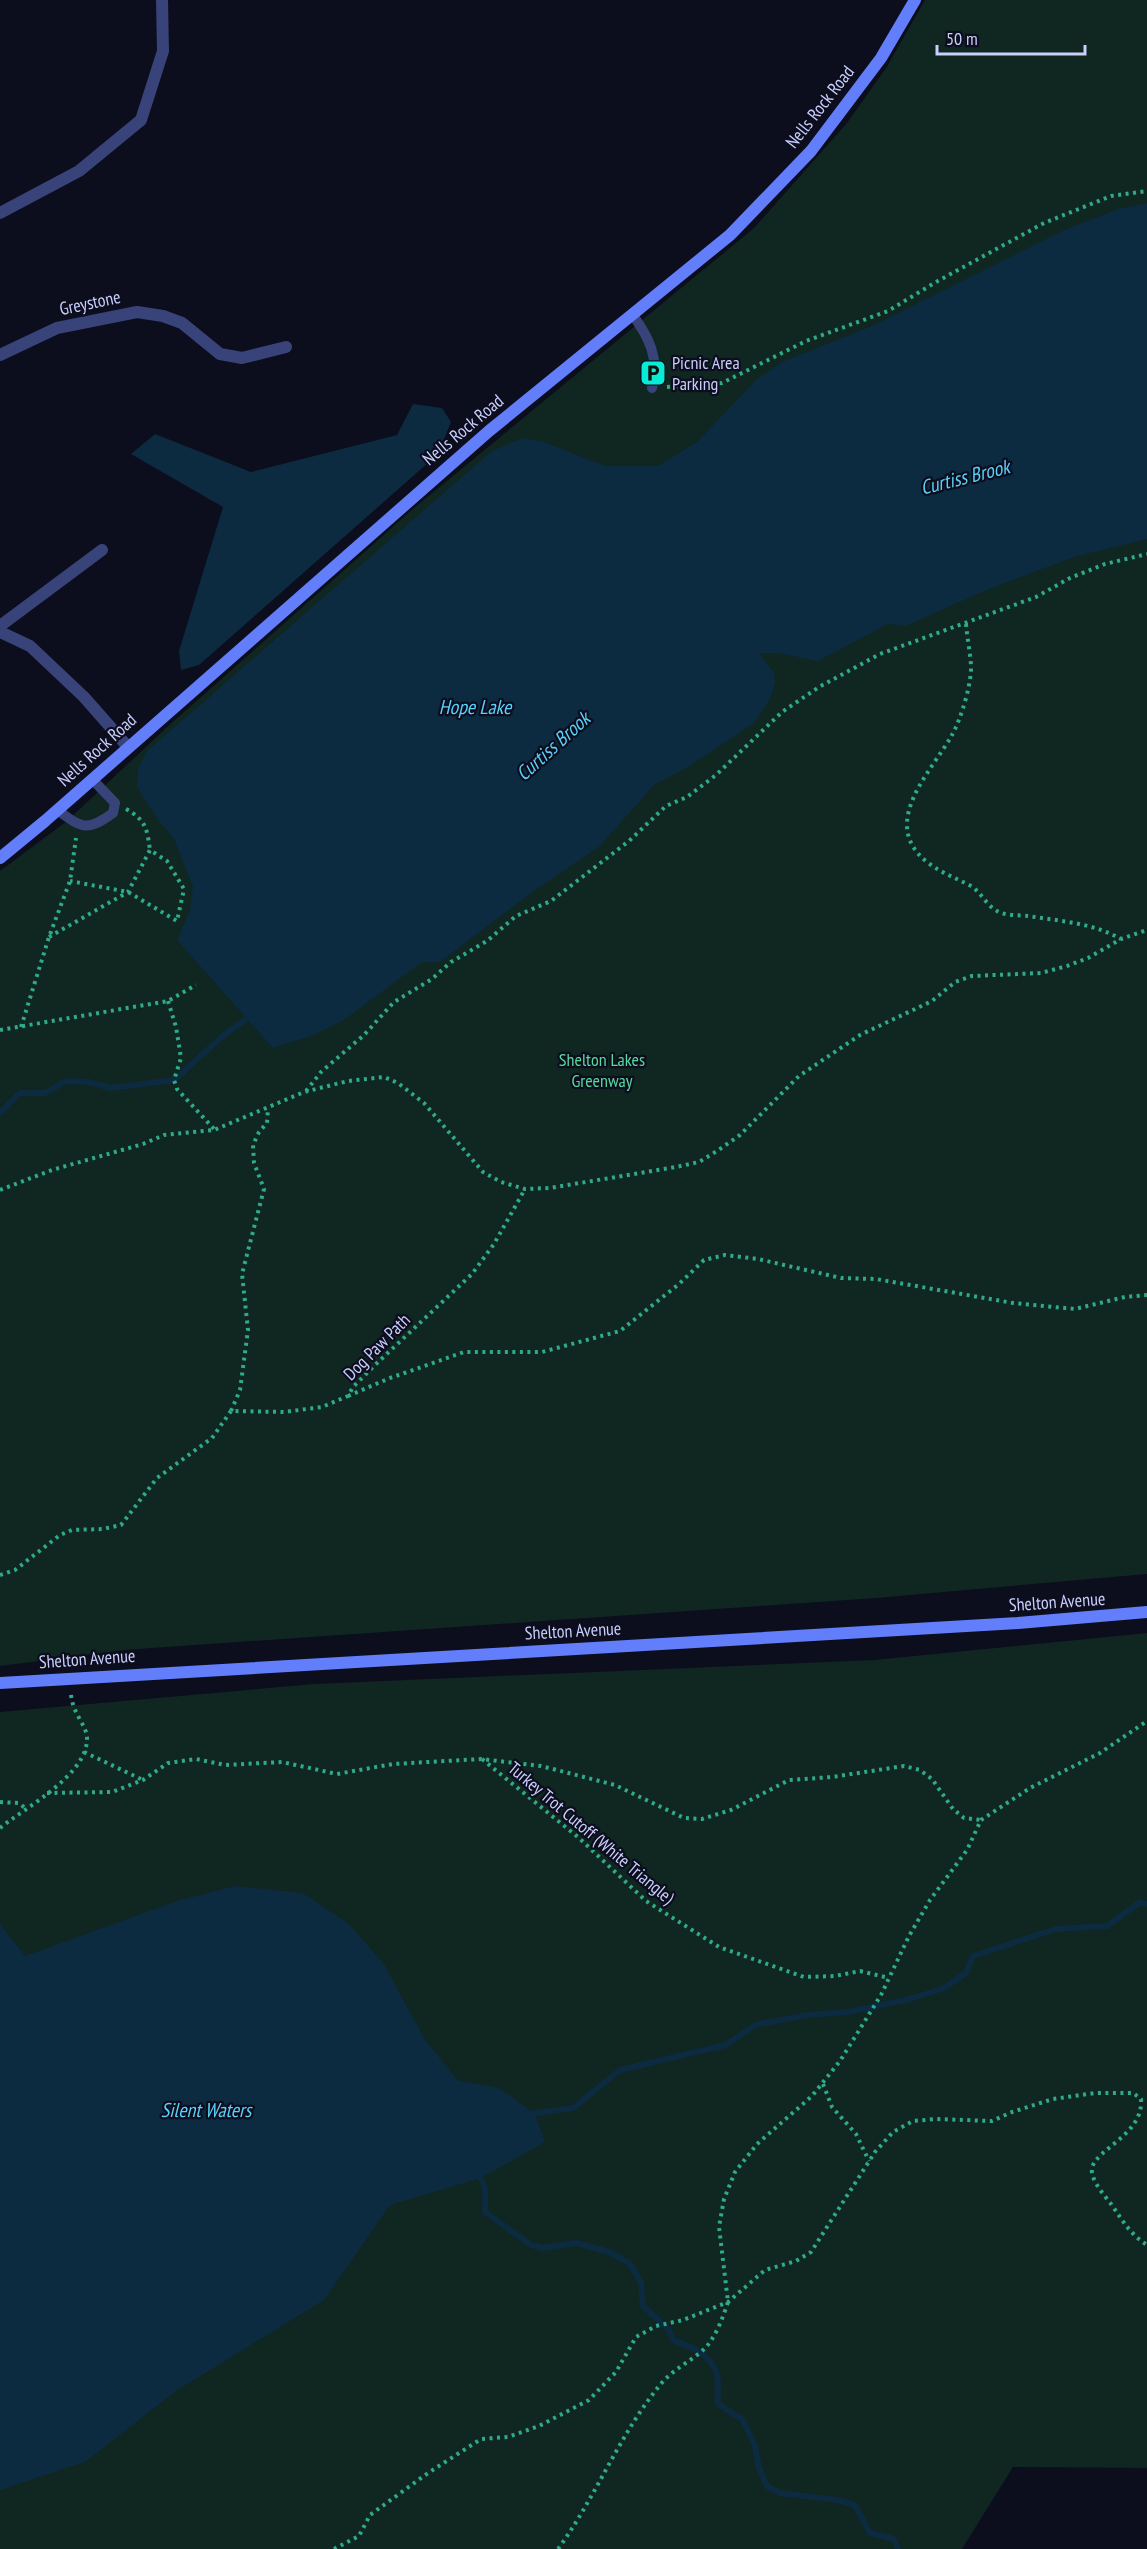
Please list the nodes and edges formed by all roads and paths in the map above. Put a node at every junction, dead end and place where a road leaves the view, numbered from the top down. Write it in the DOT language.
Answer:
graph roads {
  1 [pos="162,0"];
  2 [pos="915,0"];
  3 [pos="1147,191"];
  4 [pos="0,213"];
  5 [pos="632,314"];
  6 [pos="286,347"];
  7 [pos="0,355"];
  8 [pos="652,388"];
  9 [pos="102,550"];
  10 [pos="1147,554"];
  11 [pos="966,624"];
  12 [pos="0,626"];
  13 [pos="0,632"];
  14 [pos="128,747"];
  15 [pos="92,779"];
  16 [pos="115,803"];
  17 [pos="57,810"];
  18 [pos="78,825"];
  19 [pos="150,850"];
  20 [pos="0,858"];
  21 [pos="70,881"];
  22 [pos="128,892"];
  23 [pos="1147,930"];
  24 [pos="49,937"];
  25 [pos="1122,939"];
  26 [pos="196,985"];
  27 [pos="168,1001"];
  28 [pos="21,1027"];
  29 [pos="0,1030"];
  30 [pos="304,1092"];
  31 [pos="268,1108"];
  32 [pos="214,1130"];
  33 [pos="525,1189"];
  34 [pos="0,1190"];
  35 [pos="1147,1295"];
  36 [pos="348,1396"];
  37 [pos="231,1411"];
  38 [pos="0,1575"];
  39 [pos="1147,1612"];
  40 [pos="69,1678"];
  41 [pos="0,1683"];
  42 [pos="1147,1721"];
  43 [pos="84,1752"];
  44 [pos="481,1759"];
  45 [pos="143,1780"];
  46 [pos="47,1793"];
  47 [pos="0,1802"];
  48 [pos="25,1808"];
  49 [pos="981,1820"];
  50 [pos="0,1828"];
  51 [pos="889,1978"];
  52 [pos="823,2084"];
  53 [pos="869,2161"];
  54 [pos="1147,2245"];
  55 [pos="728,2302"];
  56 [pos="334,2549"];
  57 [pos="558,2549"];
  1 -- 4 [label="street"];
  2 -- 5 [label="main road, Nells Rock Road"];
  3 -- 8 [label="path"];
  5 -- 8 [label="lane"];
  5 -- 14 [label="main road, Nells Rock Road"];
  6 -- 7 [label="street, Greystone"];
  9 -- 12 [label="street"];
  10 -- 11 [label="path"];
  11 -- 25 [label="path"];
  11 -- 30 [label="path"];
  13 -- 14 [label="street"];
  14 -- 15 [label="main road, Nells Rock Road"];
  15 -- 16 [label="lane"];
  15 -- 17 [label="main road, Nells Rock Road"];
  16 -- 18 [label="lane"];
  16 -- 19 [label="path"];
  17 -- 18 [label="lane"];
  17 -- 20 [label="main road, Nells Rock Road"];
  18 -- 21 [label="path"];
  19 -- 22 [label="path"];
  19 -- 22 [label="path"];
  21 -- 22 [label="path"];
  21 -- 24 [label="path"];
  22 -- 24 [label="path"];
  23 -- 25 [label="path"];
  24 -- 28 [label="path"];
  25 -- 33 [label="path"];
  26 -- 27 [label="path"];
  27 -- 28 [label="path"];
  27 -- 32 [label="path"];
  28 -- 29 [label="path"];
  30 -- 31 [label="path"];
  30 -- 33 [label="path"];
  31 -- 32 [label="path"];
  31 -- 37 [label="path"];
  32 -- 34 [label="path"];
  33 -- 36 [label="path, Dog Paw Path"];
  35 -- 36 [label="path"];
  36 -- 37 [label="path, Dog Paw Path"];
  37 -- 38 [label="path"];
  39 -- 40 [label="main road, Shelton Avenue"];
  40 -- 41 [label="main road, Shelton Avenue"];
  40 -- 43 [label="path"];
  42 -- 49 [label="path"];
  43 -- 45 [label="path"];
  43 -- 46 [label="path"];
  44 -- 45 [label="path"];
  44 -- 49 [label="path"];
  44 -- 51 [label="path, Turkey Trot Cutoff (White Triangle)"];
  45 -- 46 [label="path"];
  46 -- 48 [label="path"];
  47 -- 48 [label="path"];
  48 -- 50 [label="path"];
  49 -- 51 [label="path"];
  51 -- 52 [label="path"];
  52 -- 53 [label="path"];
  52 -- 55 [label="path"];
  53 -- 54 [label="path"];
  53 -- 55 [label="path"];
  55 -- 56 [label="path"];
  55 -- 57 [label="path"];
}
